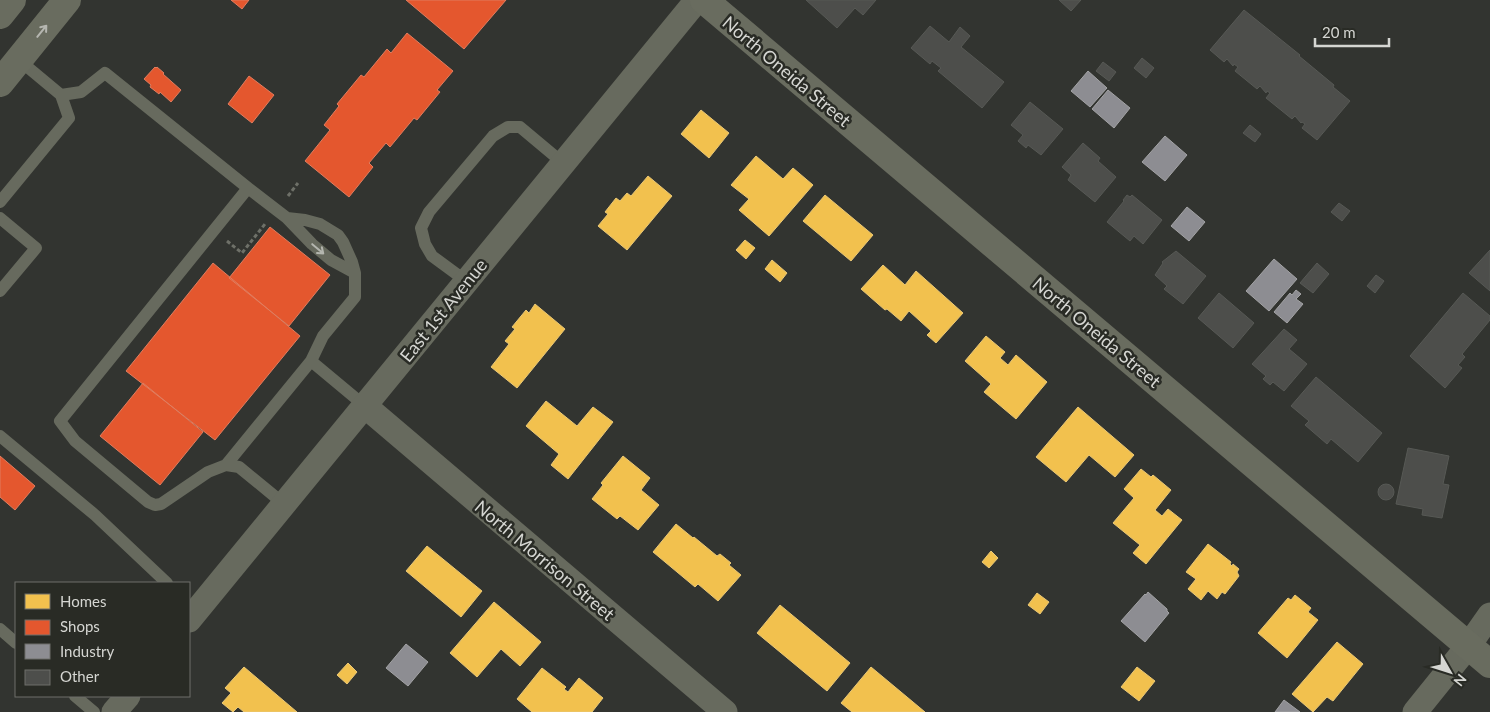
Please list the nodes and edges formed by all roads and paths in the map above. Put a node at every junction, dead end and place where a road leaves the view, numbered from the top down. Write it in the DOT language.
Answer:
graph roads {
  1 [pos="12,0"];
  2 [pos="67,0"];
  3 [pos="697,0"];
  4 [pos="704,0"];
  5 [pos="0,15"];
  6 [pos="18,60"];
  7 [pos="0,82"];
  8 [pos="61,95"];
  9 [pos="562,163"];
  10 [pos="298,183"];
  11 [pos="248,188"];
  12 [pos="0,202"];
  13 [pos="277,210"];
  14 [pos="0,218"];
  15 [pos="287,218"];
  16 [pos="214,230"];
  17 [pos="355,273"];
  18 [pos="466,281"];
  19 [pos="0,291"];
  20 [pos="311,360"];
  21 [pos="365,406"];
  22 [pos="0,436"];
  23 [pos="226,465"];
  24 [pos="284,504"];
  25 [pos="166,582"];
  26 [pos="192,611"];
  27 [pos="1490,615"];
  28 [pos="0,629"];
  29 [pos="15,642"];
  30 [pos="1469,645"];
  31 [pos="1490,664"];
  32 [pos="76,697"];
  33 [pos="94,712"];
  34 [pos="725,712"];
  35 [pos="1415,712"];
  1 -- 5 [label="street"];
  6 -- 2 [label="street, one-way"];
  3 -- 9 [label="street, East 1st Avenue"];
  4 -- 30 [label="street, North Oneida Street"];
  6 -- 7 [label="street"];
  6 -- 8 [label="lane"];
  8 -- 11 [label="lane"];
  8 -- 12 [label="lane"];
  9 -- 18 [label="street, East 1st Avenue"];
  9 -- 18 [label="lane"];
  10 -- 13 [label="path"];
  11 -- 13 [label="lane"];
  11 -- 16 [label="lane"];
  13 -- 15 [label="lane"];
  13 -- 16 [label="path"];
  14 -- 19 [label="lane"];
  15 -- 17 [label="lane, one-way"];
  15 -- 17 [label="lane"];
  16 -- 23 [label="lane"];
  17 -- 20 [label="lane"];
  18 -- 21 [label="street, East 1st Avenue"];
  20 -- 21 [label="lane"];
  20 -- 23 [label="lane"];
  21 -- 24 [label="street, East 1st Avenue"];
  21 -- 34 [label="street, North Morrison Street"];
  22 -- 25 [label="lane"];
  23 -- 24 [label="lane"];
  24 -- 26 [label="street, East 1st Avenue"];
  27 -- 30 [label="street"];
  28 -- 29 [label="lane"];
  30 -- 31 [label="street, North Oneida Street"];
  30 -- 35 [label="street"];
  32 -- 33 [label="lane"];
}
